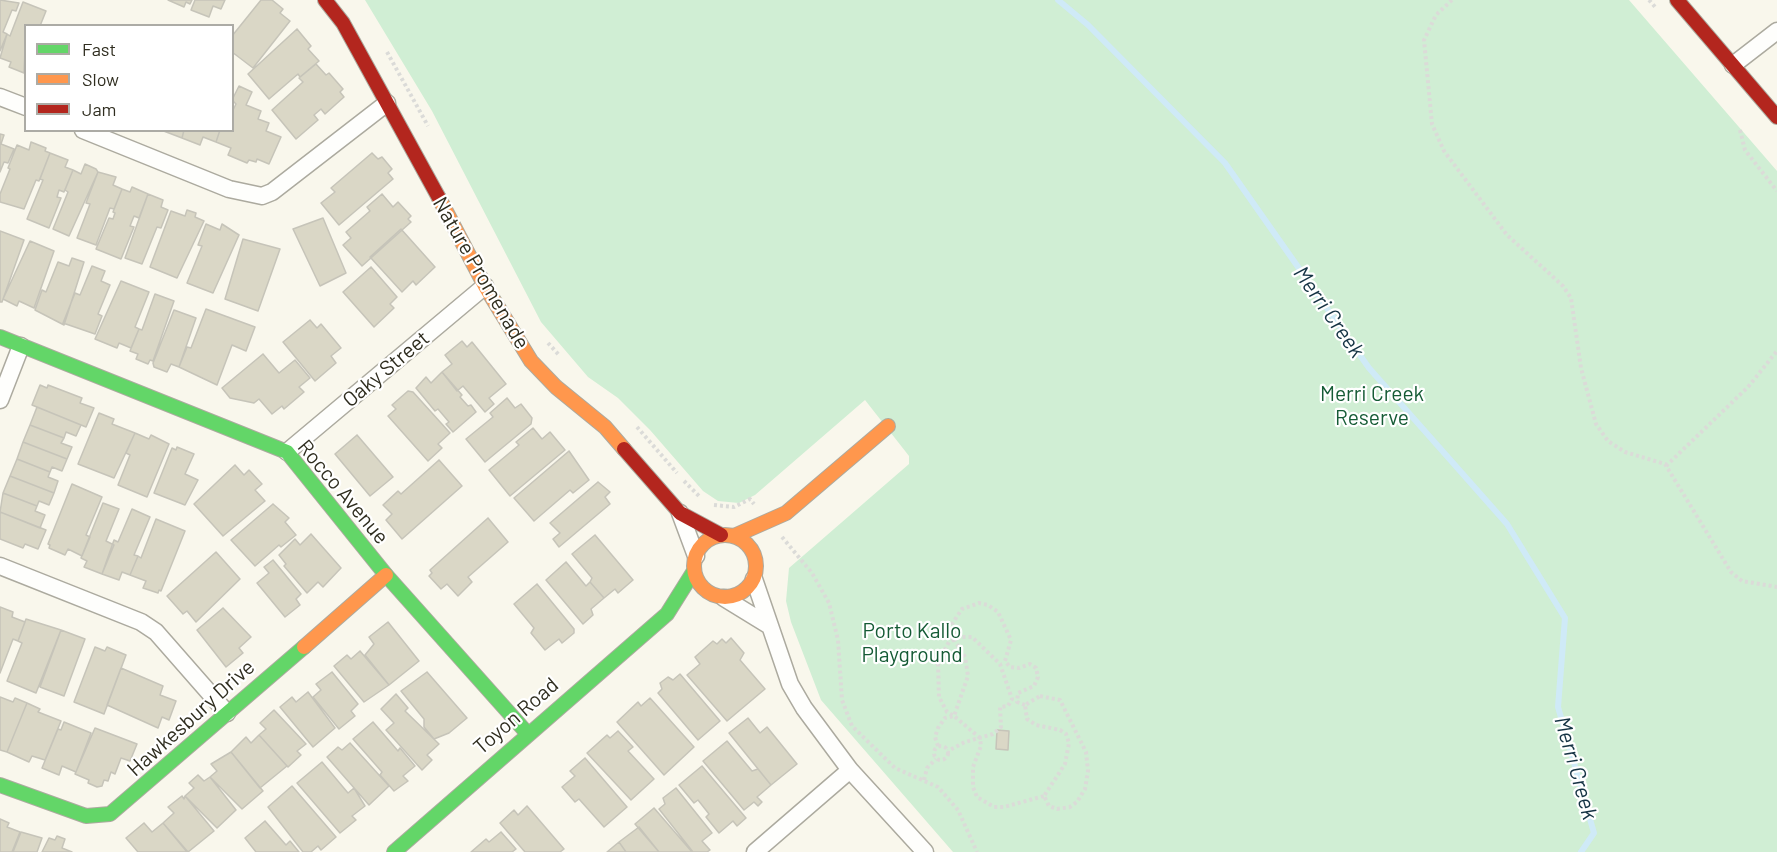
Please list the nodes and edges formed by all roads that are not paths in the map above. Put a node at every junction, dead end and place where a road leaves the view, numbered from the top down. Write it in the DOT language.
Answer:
graph roads {
  1 [pos="326,0"];
  2 [pos="1677,0"];
  3 [pos="1777,31"];
  4 [pos="1733,65"];
  5 [pos="0,97"];
  6 [pos="387,103"];
  7 [pos="24,106"];
  8 [pos="1777,117"];
  9 [pos="88,132"];
  10 [pos="485,286"];
  11 [pos="0,337"];
  12 [pos="21,346"];
  13 [pos="0,400"];
  14 [pos="888,426"];
  15 [pos="287,452"];
  16 [pos="680,513"];
  17 [pos="727,535"];
  18 [pos="766,547"];
  19 [pos="695,563"];
  20 [pos="0,566"];
  21 [pos="755,571"];
  22 [pos="386,575"];
  23 [pos="721,597"];
  24 [pos="667,614"];
  25 [pos="768,625"];
  26 [pos="227,713"];
  27 [pos="527,733"];
  28 [pos="850,770"];
  29 [pos="0,785"];
  30 [pos="394,852"];
  31 [pos="755,852"];
  32 [pos="925,852"];
  1 -- 6 [label="street, Nature Promenade"];
  2 -- 4 [label="street"];
  3 -- 4 [label="street"];
  4 -- 8 [label="street"];
  5 -- 7 [label="street"];
  6 -- 9 [label="street"];
  6 -- 10 [label="street, Nature Promenade"];
  10 -- 15 [label="street, Oaky Street"];
  10 -- 16 [label="street, Nature Promenade"];
  11 -- 12 [label="street, Rocco Avenue"];
  12 -- 13 [label="street"];
  12 -- 15 [label="street, Rocco Avenue"];
  14 -- 17 [label="street"];
  15 -- 22 [label="street, Rocco Avenue"];
  16 -- 17 [label="street, Nature Promenade"];
  16 -- 19 [label="street, Nature Promenade"];
  17 -- 19 [label="street"];
  17 -- 21 [label="street"];
  18 -- 21 [label="street"];
  19 -- 23 [label="street"];
  19 -- 24 [label="street, Toyon Road"];
  20 -- 26 [label="street"];
  21 -- 23 [label="street"];
  21 -- 25 [label="street"];
  22 -- 26 [label="street, Hawkesbury Drive"];
  22 -- 27 [label="street, Rocco Avenue"];
  23 -- 24 [label="street, Toyon Road"];
  23 -- 25 [label="street"];
  24 -- 27 [label="street, Toyon Road"];
  25 -- 28 [label="street"];
  26 -- 29 [label="street, Hawkesbury Drive"];
  27 -- 30 [label="street, Toyon Road"];
  28 -- 31 [label="street"];
  28 -- 32 [label="street"];
}
